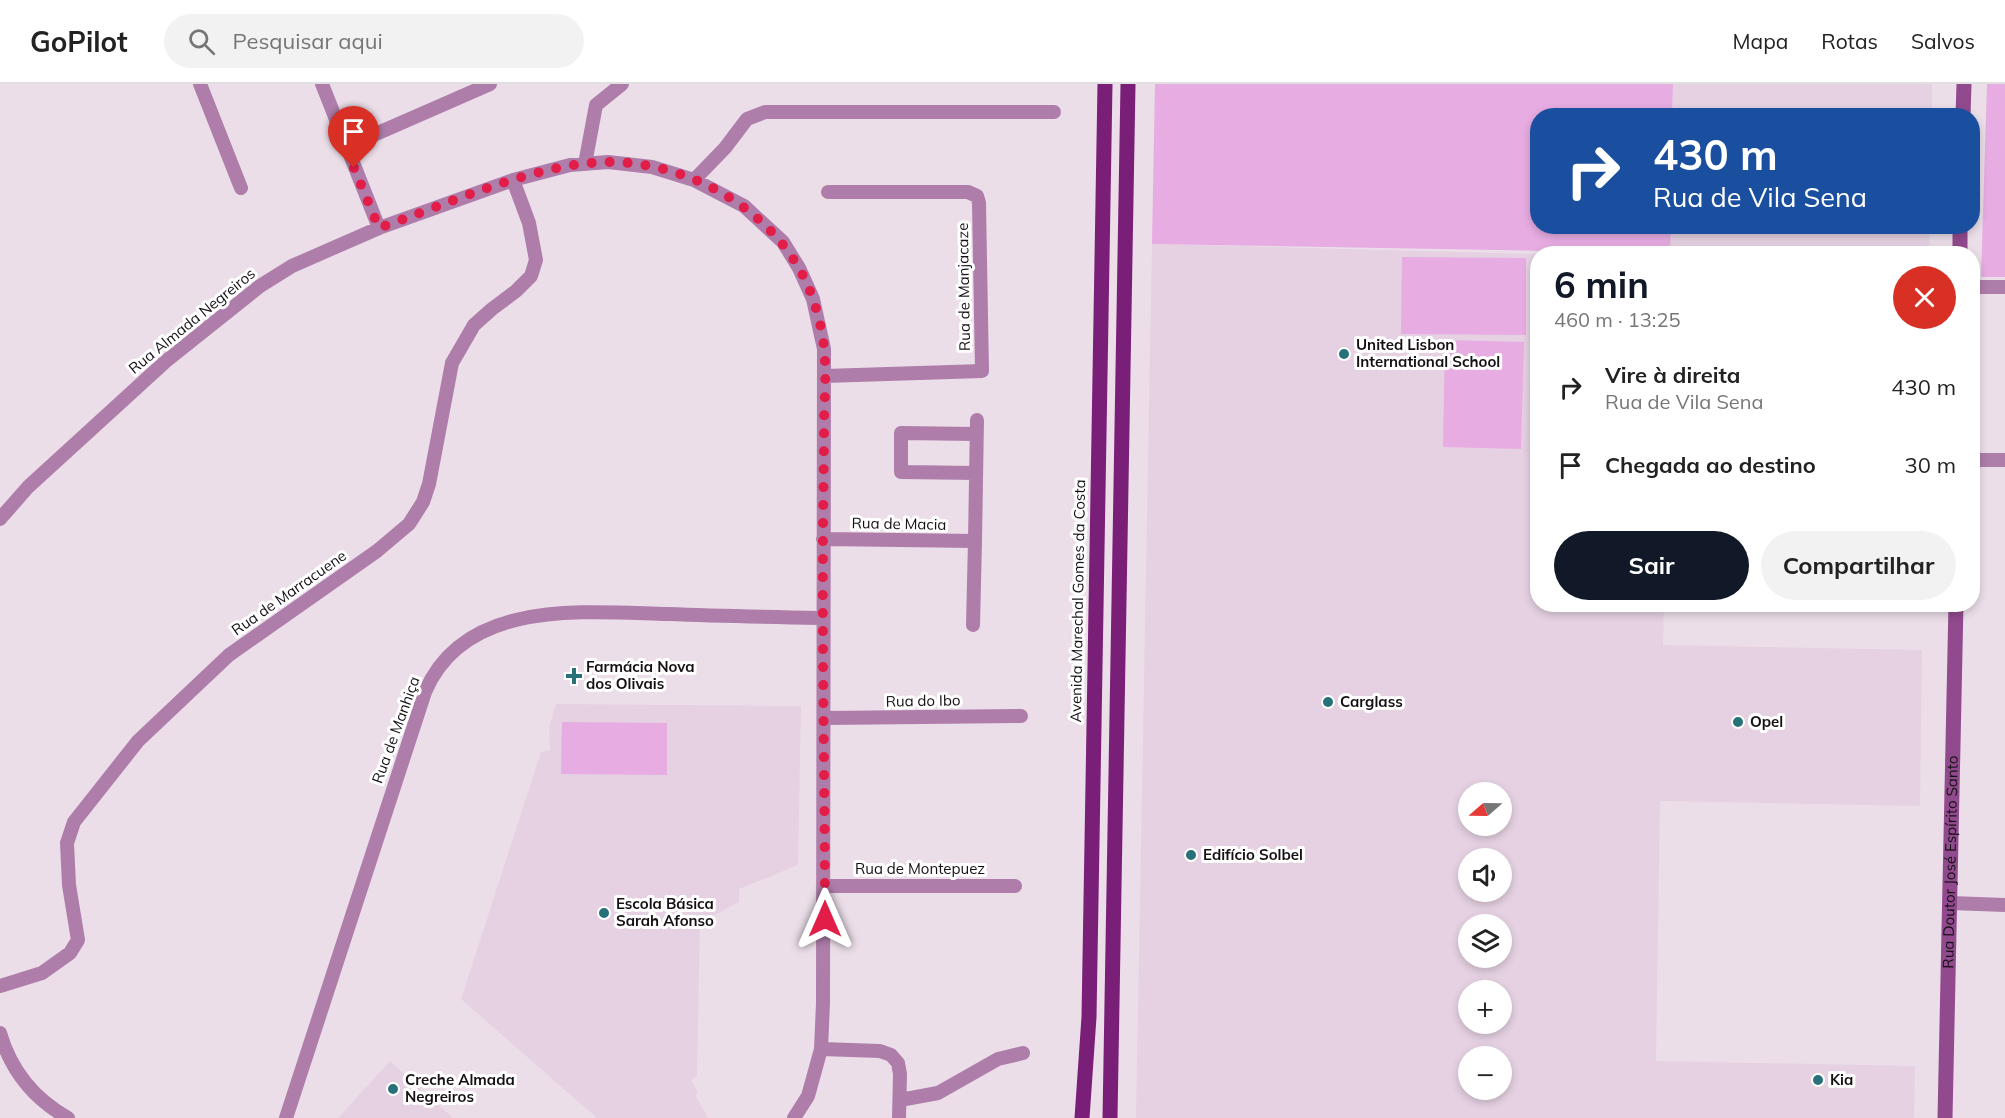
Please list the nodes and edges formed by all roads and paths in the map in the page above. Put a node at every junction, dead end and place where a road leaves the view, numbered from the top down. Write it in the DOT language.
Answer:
graph roads {
  1 [pos="200,84"];
  2 [pos="322,84"];
  3 [pos="490,84"];
  4 [pos="622,84"];
  5 [pos="1105,84"];
  6 [pos="1128,84"];
  7 [pos="1964,84"];
  8 [pos="1963,108"];
  9 [pos="1054,112"];
  10 [pos="346,147"];
  11 [pos="585,164"];
  12 [pos="513,180"];
  13 [pos="694,180"];
  14 [pos="242,188"];
  15 [pos="828,192"];
  16 [pos="379,228"];
  17 [pos="1980,287"];
  18 [pos="2005,287"];
  19 [pos="825,376"];
  20 [pos="977,420"];
  21 [pos="976,435"];
  22 [pos="1980,460"];
  23 [pos="2005,460"];
  24 [pos="976,473"];
  25 [pos="0,519"];
  26 [pos="823,539"];
  27 [pos="975,541"];
  28 [pos="1956,612"];
  29 [pos="823,618"];
  30 [pos="973,625"];
  31 [pos="1021,716"];
  32 [pos="824,718"];
  33 [pos="825,886"];
  34 [pos="1015,886"];
  35 [pos="1951,903"];
  36 [pos="2005,905"];
  37 [pos="0,986"];
  38 [pos="0,1033"];
  39 [pos="821,1049"];
  40 [pos="1023,1053"];
  41 [pos="900,1100"];
  42 [pos="68,1118"];
  43 [pos="286,1118"];
  44 [pos="794,1118"];
  45 [pos="899,1118"];
  46 [pos="1082,1118"];
  47 [pos="1110,1118"];
  48 [pos="1945,1118"];
  1 -- 14 [label="street"];
  2 -- 10 [label="street"];
  3 -- 10 [label="street"];
  4 -- 11 [label="street"];
  5 -- 46 [label="main road, Avenida Marechal Gomes da Costa"];
  6 -- 47 [label="main road"];
  7 -- 8 [label="street"];
  9 -- 13 [label="street"];
  10 -- 16 [label="street"];
  11 -- 12 [label="street, Rua Almada Negreiros"];
  11 -- 13 [label="street, Rua Almada Negreiros"];
  12 -- 16 [label="street, Rua Almada Negreiros"];
  12 -- 37 [label="street, Rua de Marracuene"];
  13 -- 19 [label="street, Rua Almada Negreiros"];
  15 -- 19 [label="street, Rua de Manjacaze"];
  16 -- 25 [label="street, Rua Almada Negreiros"];
  17 -- 18 [label="street"];
  19 -- 26 [label="street, Rua Almada Negreiros"];
  20 -- 21 [label="street"];
  21 -- 24 [label="street"];
  21 -- 24 [label="street"];
  22 -- 23 [label="street"];
  24 -- 27 [label="street"];
  26 -- 27 [label="street, Rua de Macia"];
  26 -- 29 [label="street, Rua Almada Negreiros"];
  27 -- 30 [label="street"];
  28 -- 35 [label="street, Rua Doutor José Espírito Santo"];
  29 -- 32 [label="street, Rua Almada Negreiros"];
  29 -- 43 [label="street, Rua de Manhiça"];
  31 -- 32 [label="street, Rua do Ibo"];
  32 -- 33 [label="street, Rua Almada Negreiros"];
  33 -- 34 [label="street, Rua de Montepuez"];
  33 -- 39 [label="street, Rua Almada Negreiros"];
  35 -- 36 [label="street"];
  35 -- 48 [label="street, Rua Doutor José Espírito Santo"];
  38 -- 42 [label="street"];
  39 -- 41 [label="street"];
  39 -- 44 [label="street, Rua Almada Negreiros"];
  40 -- 41 [label="street"];
  41 -- 45 [label="street"];
}
